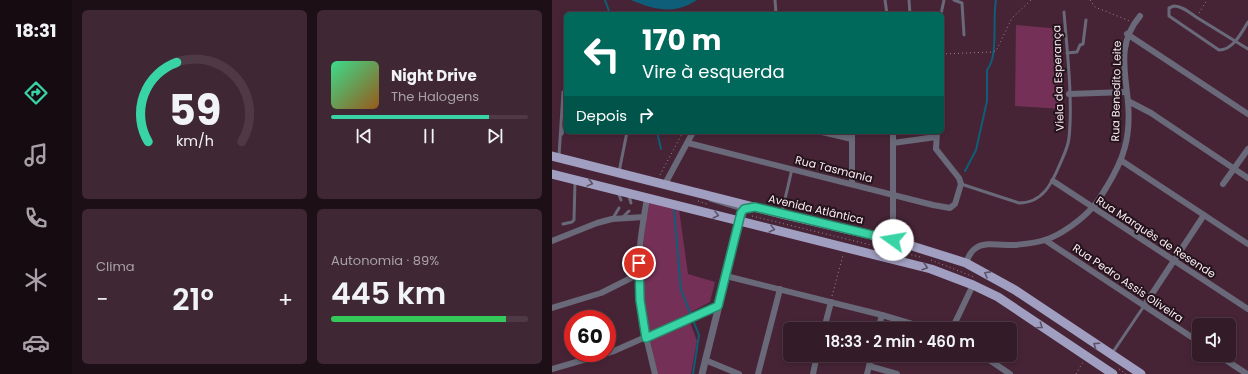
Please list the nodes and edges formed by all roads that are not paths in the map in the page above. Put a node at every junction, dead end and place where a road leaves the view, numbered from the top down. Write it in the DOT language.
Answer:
graph roads {
  1 [pos="776,0"];
  2 [pos="885,0"];
  3 [pos="909,0"];
  4 [pos="944,0"];
  5 [pos="954,0"];
  6 [pos="776,12"];
  7 [pos="887,12"];
  8 [pos="910,12"];
  9 [pos="941,12"];
  10 [pos="1064,12"];
  11 [pos="1140,16"];
  12 [pos="1086,20"];
  13 [pos="1248,22"];
  14 [pos="1127,34"];
  15 [pos="964,35"];
  16 [pos="1236,41"];
  17 [pos="1248,48"];
  18 [pos="1067,52"];
  19 [pos="563,92"];
  20 [pos="1126,92"];
  21 [pos="1069,94"];
  22 [pos="1128,102"];
  23 [pos="1248,114"];
  24 [pos="564,128"];
  25 [pos="627,134"];
  26 [pos="692,134"];
  27 [pos="830,134"];
  28 [pos="852,134"];
  29 [pos="893,134"];
  30 [pos="937,134"];
  31 [pos="561,139"];
  32 [pos="852,140"];
  33 [pos="688,143"];
  34 [pos="893,143"];
  35 [pos="1248,149"];
  36 [pos="556,157"];
  37 [pos="1122,161"];
  38 [pos="792,169"];
  39 [pos="1234,169"];
  40 [pos="619,172"];
  41 [pos="552,174"];
  42 [pos="1248,178"];
  43 [pos="575,180"];
  44 [pos="662,181"];
  45 [pos="1053,181"];
  46 [pos="852,184"];
  47 [pos="961,184"];
  48 [pos="1224,184"];
  49 [pos="617,191"];
  50 [pos="628,193"];
  51 [pos="893,194"];
  52 [pos="647,198"];
  53 [pos="621,200"];
  54 [pos="631,203"];
  55 [pos="755,207"];
  56 [pos="619,208"];
  57 [pos="1092,208"];
  58 [pos="629,211"];
  59 [pos="781,214"];
  60 [pos="1204,216"];
  61 [pos="644,217"];
  62 [pos="622,218"];
  63 [pos="612,219"];
  64 [pos="740,221"];
  65 [pos="563,224"];
  66 [pos="893,240"];
  67 [pos="1045,240"];
  68 [pos="552,241"];
  69 [pos="1248,244"];
  70 [pos="1174,260"];
  71 [pos="966,263"];
  72 [pos="639,274"];
  73 [pos="726,276"];
  74 [pos="973,285"];
  75 [pos="780,289"];
  76 [pos="831,302"];
  77 [pos="718,306"];
  78 [pos="1144,306"];
  79 [pos="552,308"];
  80 [pos="1248,309"];
  81 [pos="882,315"];
  82 [pos="826,322"];
  83 [pos="880,322"];
  84 [pos="906,322"];
  85 [pos="955,322"];
  86 [pos="1192,337"];
  87 [pos="646,338"];
  88 [pos="1111,355"];
  89 [pos="705,360"];
  90 [pos="815,362"];
  91 [pos="870,362"];
  92 [pos="992,362"];
  93 [pos="1228,362"];
  94 [pos="869,366"];
  95 [pos="552,369"];
  96 [pos="1248,370"];
  97 [pos="655,374"];
  98 [pos="702,374"];
  99 [pos="739,374"];
  100 [pos="758,374"];
  101 [pos="812,374"];
  102 [pos="867,374"];
  103 [pos="897,374"];
  104 [pos="1010,374"];
  105 [pos="1113,374"];
  106 [pos="1141,374"];
  107 [pos="1246,374"];
  1 -- 6 [label="lane"];
  2 -- 7 [label="lane"];
  3 -- 8 [label="lane"];
  4 -- 9 [label="lane"];
  5 -- 15 [label="lane"];
  10 -- 18 [label="lane, Viela da Esperança"];
  11 -- 14 [label="street, Rua Benedito Leite"];
  12 -- 18 [label="lane"];
  13 -- 16 [label="lane"];
  14 -- 20 [label="street, Rua Benedito Leite"];
  14 -- 23 [label="street"];
  16 -- 16 [label="lane"];
  16 -- 17 [label="lane"];
  18 -- 21 [label="lane, Viela da Esperança"];
  19 -- 31 [label="lane"];
  20 -- 21 [label="street"];
  20 -- 22 [label="street, Rua Benedito Leite"];
  21 -- 45 [label="lane, Viela da Esperança"];
  22 -- 37 [label="street, Rua Benedito Leite"];
  22 -- 39 [label="street"];
  24 -- 31 [label="lane"];
  25 -- 40 [label="lane"];
  26 -- 33 [label="street"];
  27 -- 32 [label="street"];
  28 -- 32 [label="street"];
  29 -- 34 [label="street"];
  30 -- 34 [label="street"];
  30 -- 47 [label="street"];
  31 -- 36 [label="lane"];
  32 -- 46 [label="street"];
  33 -- 38 [label="street, Rua Tasmania"];
  33 -- 44 [label="street"];
  34 -- 51 [label="street"];
  35 -- 39 [label="street"];
  36 -- 40 [label="main road, Avenida Atlântica"];
  37 -- 57 [label="street, Rua Benedito Leite"];
  37 -- 60 [label="street"];
  38 -- 46 [label="street, Rua Tasmania"];
  38 -- 59 [label="lane"];
  39 -- 42 [label="street"];
  39 -- 48 [label="street"];
  40 -- 44 [label="main road, Avenida Atlântica"];
  41 -- 43 [label="main road"];
  43 -- 49 [label="main road, one-way"];
  43 -- 65 [label="lane"];
  44 -- 55 [label="main road, Avenida Atlântica"];
  45 -- 47 [label="lane, Viela da Esperança"];
  45 -- 57 [label="street, Rua Marquês de Resende"];
  46 -- 51 [label="street, Rua Tasmania"];
  47 -- 51 [label="street, Rua Tasmania"];
  49 -- 50 [label="main road"];
  49 -- 53 [label="lane"];
  50 -- 52 [label="main road"];
  50 -- 54 [label="lane"];
  51 -- 66 [label="street"];
  52 -- 61 [label="street"];
  52 -- 64 [label="main road, one-way"];
  55 -- 59 [label="main road, Avenida Atlântica"];
  55 -- 64 [label="main road"];
  56 -- 63 [label="lane"];
  57 -- 67 [label="street, Rua Benedito Leite"];
  57 -- 70 [label="street, Rua Marquês de Resende"];
  58 -- 62 [label="lane"];
  59 -- 66 [label="main road, Avenida Atlântica"];
  60 -- 69 [label="street"];
  60 -- 70 [label="street"];
  61 -- 62 [label="street"];
  61 -- 72 [label="street"];
  62 -- 63 [label="street"];
  63 -- 68 [label="street"];
  64 -- 73 [label="street"];
  64 -- 74 [label="main road, one-way"];
  66 -- 71 [label="main road, Avenida Atlântica"];
  67 -- 71 [label="street, Rua Benedito Leite"];
  67 -- 78 [label="street, Rua Pedro Assis Oliveira"];
  70 -- 78 [label="street"];
  70 -- 80 [label="street, Rua Marquês de Resende"];
  88 -- 71 [label="main road, Avenida Atlântica, one-way"];
  72 -- 79 [label="street"];
  72 -- 87 [label="street"];
  73 -- 75 [label="street"];
  73 -- 77 [label="street"];
  74 -- 85 [label="street"];
  74 -- 105 [label="main road, one-way"];
  75 -- 76 [label="street"];
  75 -- 100 [label="street"];
  76 -- 81 [label="street"];
  76 -- 82 [label="street"];
  77 -- 87 [label="street"];
  77 -- 89 [label="street"];
  78 -- 86 [label="street, Rua Pedro Assis Oliveira"];
  78 -- 88 [label="lane"];
  81 -- 83 [label="street"];
  81 -- 84 [label="street"];
  87 -- 95 [label="street"];
  87 -- 97 [label="street"];
  88 -- 106 [label="main road, Avenida Atlântica"];
  89 -- 98 [label="street"];
  89 -- 99 [label="street"];
  90 -- 101 [label="street"];
  91 -- 94 [label="street"];
  92 -- 104 [label="street"];
  93 -- 107 [label="street"];
  94 -- 102 [label="street"];
  94 -- 103 [label="street"];
  96 -- 107 [label="street"];
}
